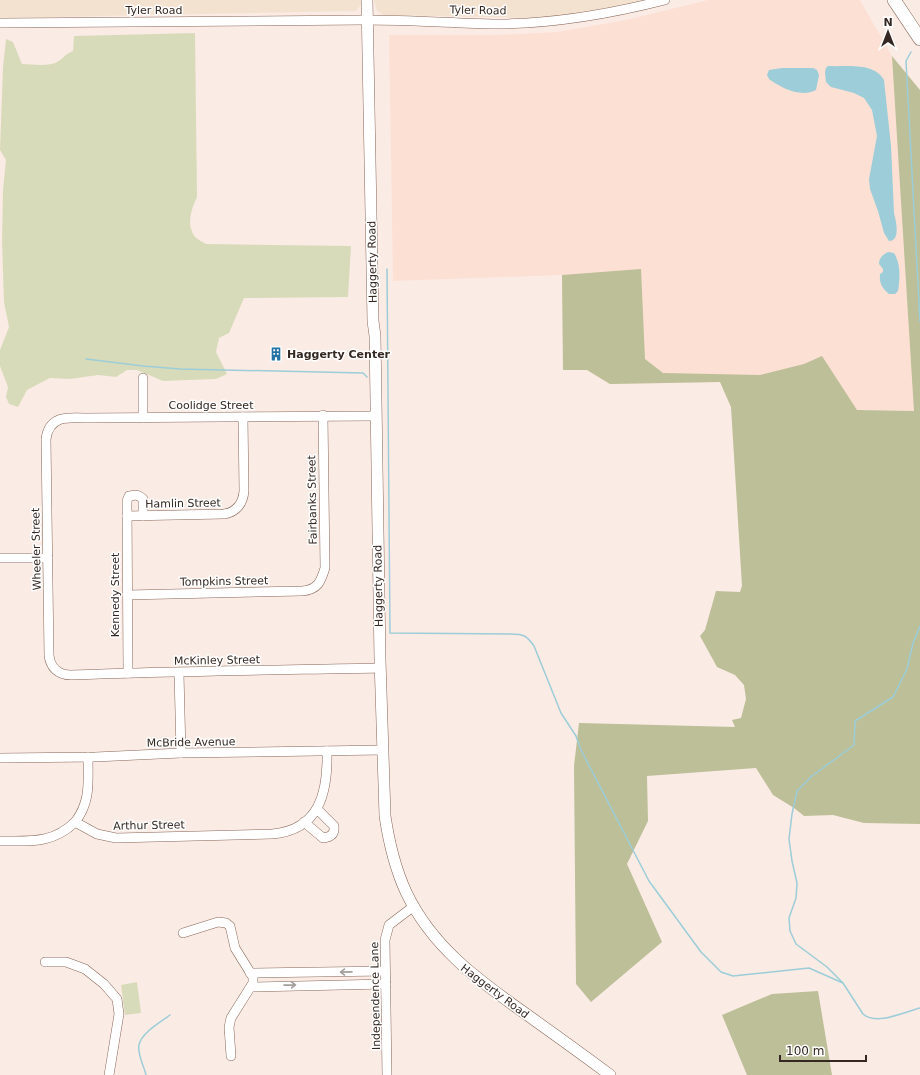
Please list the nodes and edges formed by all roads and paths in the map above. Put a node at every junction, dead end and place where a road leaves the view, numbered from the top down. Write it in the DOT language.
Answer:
graph roads {
  1 [pos="367,0"];
  2 [pos="665,0"];
  3 [pos="894,0"];
  4 [pos="368,20"];
  5 [pos="0,23"];
  6 [pos="920,39"];
  7 [pos="143,378"];
  8 [pos="323,415"];
  9 [pos="376,416"];
  10 [pos="243,417"];
  11 [pos="143,418"];
  12 [pos="50,428"];
  13 [pos="127,516"];
  14 [pos="143,516"];
  15 [pos="0,558"];
  16 [pos="48,558"];
  17 [pos="319,583"];
  18 [pos="128,595"];
  19 [pos="380,668"];
  20 [pos="56,670"];
  21 [pos="128,673"];
  22 [pos="179,673"];
  23 [pos="382,750"];
  24 [pos="327,751"];
  25 [pos="181,753"];
  26 [pos="88,757"];
  27 [pos="0,758"];
  28 [pos="317,809"];
  29 [pos="75,822"];
  30 [pos="304,822"];
  31 [pos="0,841"];
  32 [pos="414,906"];
  33 [pos="183,933"];
  34 [pos="45,962"];
  35 [pos="385,971"];
  36 [pos="251,979"];
  37 [pos="386,984"];
  38 [pos="231,1056"];
  39 [pos="110,1075"];
  40 [pos="387,1075"];
  41 [pos="610,1075"];
  1 -- 4 [label="main road, Haggerty Road"];
  2 -- 4 [label="street, Tyler Road"];
  3 -- 6 [label="highway"];
  4 -- 5 [label="street, Tyler Road"];
  4 -- 9 [label="main road, Haggerty Road"];
  7 -- 11 [label="street"];
  8 -- 9 [label="street, Coolidge Street"];
  8 -- 10 [label="street, Coolidge Street"];
  8 -- 17 [label="street, Fairbanks Street"];
  9 -- 19 [label="main road, Haggerty Road"];
  10 -- 11 [label="street, Coolidge Street"];
  10 -- 14 [label="street, Hamlin Street"];
  11 -- 12 [label="street, Coolidge Street"];
  12 -- 16 [label="street, Wheeler Street"];
  13 -- 14 [label="street, Hamlin Street"];
  13 -- 14 [label="street, Kennedy Street"];
  13 -- 18 [label="street, Kennedy Street"];
  15 -- 16 [label="street"];
  16 -- 20 [label="street, Wheeler Street"];
  17 -- 18 [label="street, Tompkins Street"];
  18 -- 21 [label="street, Kennedy Street"];
  19 -- 22 [label="street, McKinley Street"];
  19 -- 23 [label="main road, Haggerty Road"];
  20 -- 21 [label="street, McKinley Street"];
  21 -- 22 [label="street, McKinley Street"];
  22 -- 25 [label="street"];
  23 -- 24 [label="street, McBride Avenue"];
  23 -- 32 [label="main road, Haggerty Road"];
  24 -- 25 [label="street, McBride Avenue"];
  24 -- 28 [label="street, Arthur Street"];
  25 -- 26 [label="street, McBride Avenue"];
  26 -- 27 [label="street, McBride Avenue"];
  26 -- 29 [label="street"];
  28 -- 30 [label="street, Arthur Street"];
  28 -- 30 [label="street"];
  29 -- 30 [label="street, Arthur Street"];
  29 -- 31 [label="street"];
  32 -- 35 [label="street, Independence Lane"];
  32 -- 41 [label="main road, Haggerty Road"];
  33 -- 36 [label="street"];
  34 -- 39 [label="street"];
  35 -- 36 [label="street, one-way"];
  35 -- 37 [label="street, Independence Lane"];
  36 -- 37 [label="street, one-way"];
  36 -- 38 [label="street"];
  37 -- 40 [label="street, Independence Lane"];
}
